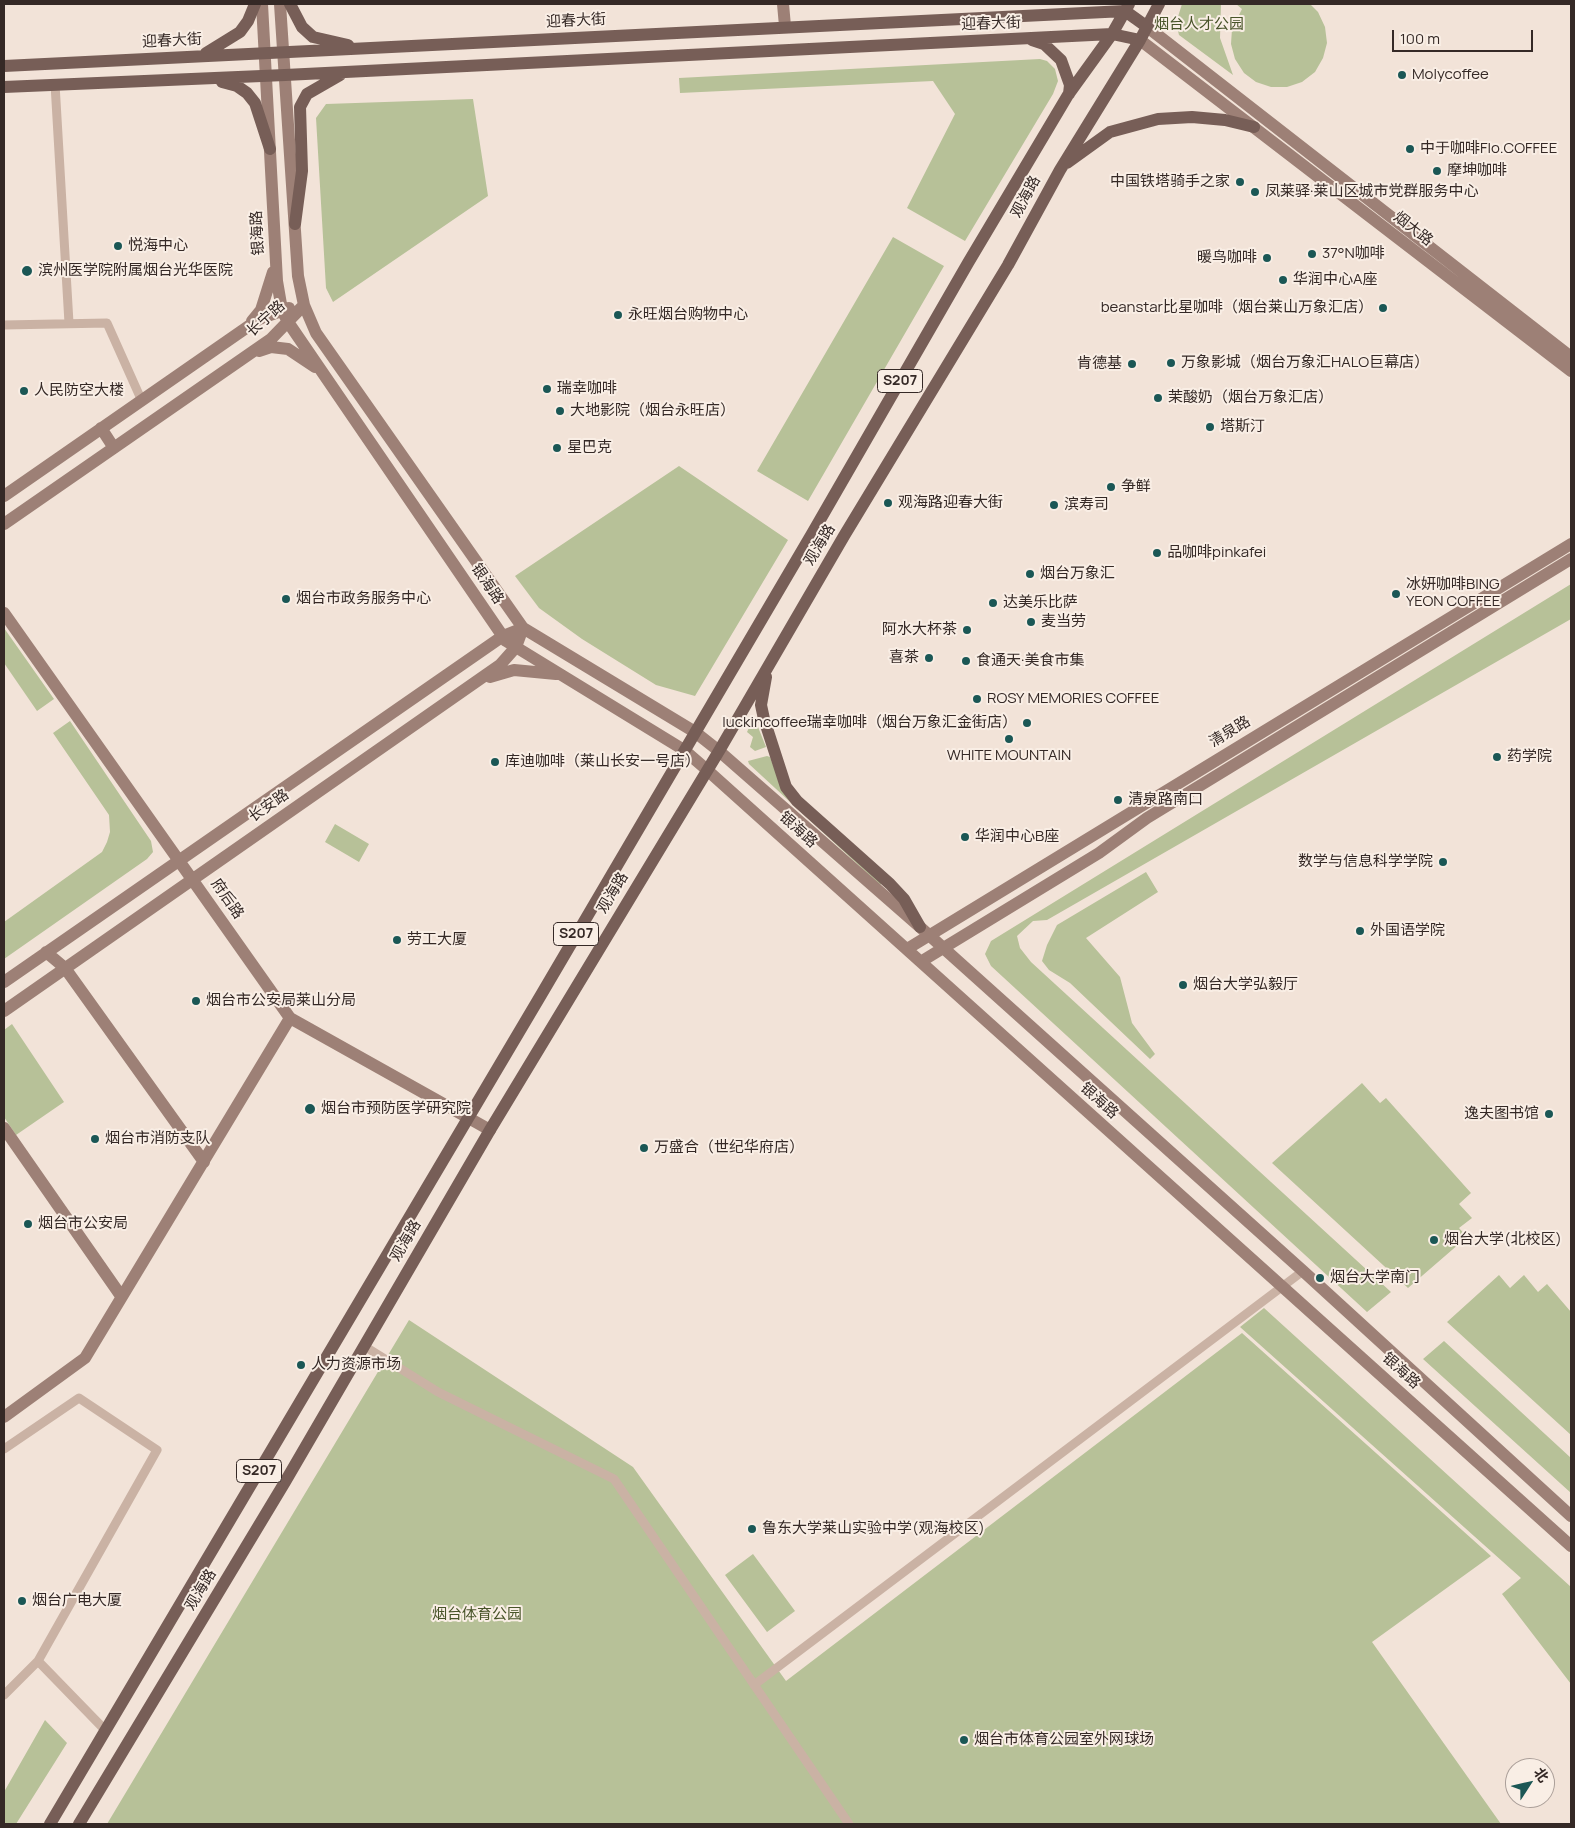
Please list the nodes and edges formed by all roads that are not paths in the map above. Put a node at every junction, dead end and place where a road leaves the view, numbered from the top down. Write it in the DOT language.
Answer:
graph roads {
  1 [pos="255,4"];
  2 [pos="262,4"];
  3 [pos="280,4"];
  4 [pos="290,4"];
  5 [pos="783,4"];
  6 [pos="1159,4"];
  7 [pos="1127,7"];
  8 [pos="785,26"];
  9 [pos="1146,26"];
  10 [pos="1112,34"];
  11 [pos="1030,39"];
  12 [pos="1140,40"];
  13 [pos="365,49"];
  14 [pos="263,52"];
  15 [pos="283,53"];
  16 [pos="201,56"];
  17 [pos="4,66"];
  18 [pos="344,72"];
  19 [pos="265,76"];
  20 [pos="285,76"];
  21 [pos="207,78"];
  22 [pos="55,84"];
  23 [pos="4,87"];
  24 [pos="1068,95"];
  25 [pos="1254,127"];
  26 [pos="270,149"];
  27 [pos="1060,170"];
  28 [pos="295,224"];
  29 [pos="276,256"];
  30 [pos="304,305"];
  31 [pos="282,310"];
  32 [pos="288,322"];
  33 [pos="69,323"];
  34 [pos="4,325"];
  35 [pos="247,327"];
  36 [pos="219,347"];
  37 [pos="252,353"];
  38 [pos="1571,357"];
  39 [pos="233,365"];
  40 [pos="1571,371"];
  41 [pos="324,374"];
  42 [pos="141,399"];
  43 [pos="101,428"];
  44 [pos="114,448"];
  45 [pos="4,496"];
  46 [pos="4,524"];
  47 [pos="1571,544"];
  48 [pos="1571,559"];
  49 [pos="4,613"];
  50 [pos="523,628"];
  51 [pos="503,636"];
  52 [pos="516,647"];
  53 [pos="770,660"];
  54 [pos="450,672"];
  55 [pos="562,675"];
  56 [pos="478,681"];
  57 [pos="463,691"];
  58 [pos="695,732"];
  59 [pos="684,750"];
  60 [pos="719,751"];
  61 [pos="706,769"];
  62 [pos="179,859"];
  63 [pos="193,879"];
  64 [pos="924,931"];
  65 [pos="942,948"];
  66 [pos="907,949"];
  67 [pos="46,952"];
  68 [pos="922,961"];
  69 [pos="65,968"];
  70 [pos="4,982"];
  71 [pos="4,1011"];
  72 [pos="290,1018"];
  73 [pos="468,1118"];
  74 [pos="4,1128"];
  75 [pos="490,1130"];
  76 [pos="204,1162"];
  77 [pos="1303,1271"];
  78 [pos="1283,1287"];
  79 [pos="121,1296"];
  80 [pos="364,1346"];
  81 [pos="4,1417"];
  82 [pos="4,1449"];
  83 [pos="1571,1516"];
  84 [pos="1571,1546"];
  85 [pos="38,1661"];
  86 [pos="754,1685"];
  87 [pos="4,1695"];
  88 [pos="106,1731"];
  89 [pos="50,1824"];
  90 [pos="79,1824"];
  91 [pos="849,1824"];
  1 -- 16 [label="main road"];
  2 -- 14 [label="main road, 银海路"];
  3 -- 15 [label="main road, 银海路"];
  4 -- 13 [label="main road"];
  5 -- 8 [label="main road"];
  6 -- 9 [label="main road, 观海路 / S207"];
  7 -- 8 [label="main road, 迎春大街"];
  7 -- 9 [label="main road"];
  7 -- 10 [label="main road, 观海路 / S207"];
  8 -- 13 [label="main road, 迎春大街"];
  9 -- 12 [label="main road, 观海路 / S207"];
  9 -- 38 [label="main road, 烟大路"];
  10 -- 11 [label="main road, 迎春大街"];
  10 -- 12 [label="main road, 迎春大街"];
  10 -- 24 [label="main road, 观海路 / S207"];
  11 -- 18 [label="main road, 迎春大街"];
  11 -- 24 [label="main road"];
  12 -- 25 [label="main road, 烟大路"];
  12 -- 27 [label="main road, 观海路 / S207"];
  13 -- 15 [label="main road, 迎春大街"];
  14 -- 15 [label="main road, 迎春大街"];
  14 -- 16 [label="main road, 迎春大街"];
  14 -- 19 [label="main road, 银海路"];
  15 -- 20 [label="main road, 银海路"];
  16 -- 17 [label="main road, 迎春大街"];
  18 -- 20 [label="main road, 迎春大街"];
  18 -- 28 [label="main road"];
  19 -- 20 [label="main road, 迎春大街"];
  19 -- 21 [label="main road, 迎春大街"];
  19 -- 26 [label="main road, 银海路"];
  20 -- 28 [label="main road, 银海路"];
  21 -- 22 [label="main road, 迎春大街"];
  21 -- 26 [label="main road"];
  22 -- 23 [label="main road, 迎春大街"];
  22 -- 33 [label="street"];
  24 -- 58 [label="main road, 观海路 / S207"];
  25 -- 27 [label="main road"];
  25 -- 40 [label="main road, 烟大路"];
  26 -- 29 [label="main road, 银海路"];
  27 -- 53 [label="main road, 观海路 / S207"];
  28 -- 30 [label="main road, 银海路"];
  29 -- 31 [label="main road, 银海路"];
  29 -- 35 [label="main road"];
  30 -- 31 [label="main road, 长宁路"];
  30 -- 32 [label="main road, 长宁路"];
  30 -- 50 [label="main road, 银海路"];
  31 -- 32 [label="main road, 银海路"];
  31 -- 35 [label="main road, 长宁路"];
  32 -- 37 [label="main road, 长宁路"];
  32 -- 41 [label="main road, 银海路"];
  33 -- 34 [label="street"];
  33 -- 42 [label="street"];
  35 -- 36 [label="main road, 长宁路"];
  36 -- 39 [label="main road"];
  36 -- 42 [label="main road, 长宁路"];
  37 -- 39 [label="main road, 长宁路"];
  37 -- 41 [label="main road"];
  39 -- 44 [label="main road, 长宁路"];
  41 -- 51 [label="main road, 银海路"];
  42 -- 43 [label="main road, 长宁路"];
  43 -- 44 [label="main road"];
  43 -- 45 [label="main road, 长宁路"];
  44 -- 46 [label="main road, 长宁路"];
  47 -- 64 [label="main road, 清泉路"];
  48 -- 65 [label="main road, 清泉路"];
  49 -- 62 [label="main road, 府后路"];
  50 -- 51 [label="main road"];
  50 -- 52 [label="main road, 长安路"];
  50 -- 58 [label="main road, 银海路"];
  51 -- 52 [label="main road, 银海路"];
  51 -- 54 [label="main road"];
  52 -- 55 [label="main road, 银海路"];
  52 -- 56 [label="main road, 长安路"];
  53 -- 60 [label="main road, 观海路 / S207"];
  53 -- 64 [label="main road"];
  54 -- 57 [label="main road"];
  54 -- 62 [label="main road"];
  55 -- 56 [label="main road"];
  55 -- 59 [label="main road, 银海路"];
  56 -- 57 [label="main road, 长安路"];
  57 -- 63 [label="main road, 长安路"];
  58 -- 59 [label="main road, 观海路 / S207"];
  58 -- 60 [label="main road, 银海路"];
  59 -- 61 [label="main road, 银海路"];
  59 -- 73 [label="main road, 观海路 / S207"];
  60 -- 61 [label="main road, 观海路 / S207"];
  60 -- 64 [label="main road, 银海路"];
  61 -- 66 [label="main road, 银海路"];
  61 -- 75 [label="main road, 观海路 / S207"];
  62 -- 63 [label="main road, 府后路"];
  62 -- 67 [label="main road"];
  63 -- 69 [label="main road, 长安路"];
  63 -- 72 [label="main road, 府后路"];
  64 -- 65 [label="main road, 银海路"];
  64 -- 66 [label="main road, 清泉路"];
  65 -- 68 [label="main road, 清泉路"];
  65 -- 77 [label="main road, 银海路"];
  66 -- 68 [label="main road, 银海路"];
  67 -- 69 [label="main road"];
  67 -- 70 [label="main road"];
  68 -- 78 [label="main road, 银海路"];
  69 -- 71 [label="main road, 长安路"];
  69 -- 76 [label="main road"];
  72 -- 73 [label="main road, 府后路"];
  72 -- 76 [label="main road"];
  73 -- 75 [label="main road, 府后路"];
  73 -- 88 [label="main road, 观海路 / S207"];
  74 -- 79 [label="main road"];
  75 -- 80 [label="main road, 观海路 / S207"];
  76 -- 79 [label="main road"];
  77 -- 78 [label="street"];
  77 -- 83 [label="main road, 银海路"];
  78 -- 84 [label="main road, 银海路"];
  78 -- 86 [label="street"];
  79 -- 81 [label="main road"];
  80 -- 86 [label="street"];
  80 -- 90 [label="main road, 观海路 / S207"];
  82 -- 85 [label="street"];
  85 -- 87 [label="street"];
  85 -- 88 [label="street"];
  86 -- 91 [label="street"];
  88 -- 89 [label="main road, 观海路 / S207"];
}
